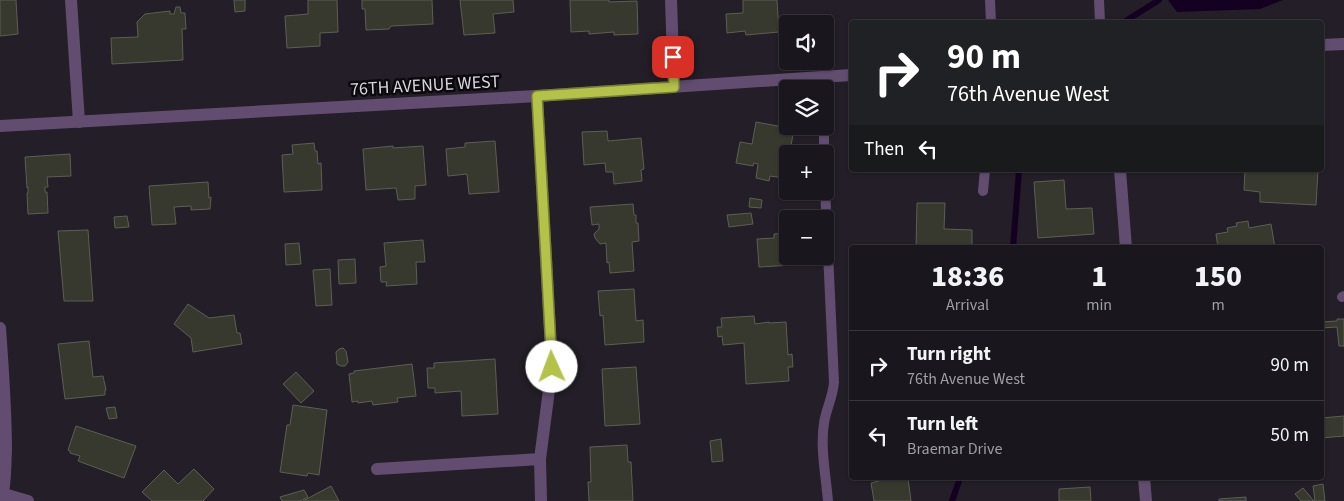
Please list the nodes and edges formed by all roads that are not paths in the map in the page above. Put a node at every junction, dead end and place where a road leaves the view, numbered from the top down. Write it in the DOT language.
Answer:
graph roads {
  1 [pos="71,0"];
  2 [pos="671,0"];
  3 [pos="990,0"];
  4 [pos="1099,0"];
  5 [pos="992,20"];
  6 [pos="1100,20"];
  7 [pos="1344,44"];
  8 [pos="1324,45"];
  9 [pos="849,76"];
  10 [pos="834,80"];
  11 [pos="779,84"];
  12 [pos="674,87"];
  13 [pos="537,96"];
  14 [pos="79,122"];
  15 [pos="0,126"];
  16 [pos="985,172"];
  17 [pos="1120,172"];
  18 [pos="983,191"];
  19 [pos="826,200"];
  20 [pos="1126,245"];
  21 [pos="0,328"];
  22 [pos="540,459"];
  23 [pos="377,469"];
  24 [pos="1144,480"];
  25 [pos="2,498"];
  26 [pos="28,501"];
  27 [pos="540,501"];
  28 [pos="828,501"];
  29 [pos="1146,501"];
  1 -- 14 [label="street"];
  2 -- 12 [label="street"];
  3 -- 5 [label="lane"];
  4 -- 6 [label="lane"];
  7 -- 8 [label="street"];
  9 -- 10 [label="street, 76TH AVENUE WEST"];
  11 -- 12 [label="street, 76TH AVENUE WEST"];
  12 -- 13 [label="street, 76TH AVENUE WEST"];
  13 -- 14 [label="street, 76TH AVENUE WEST"];
  13 -- 22 [label="street"];
  14 -- 15 [label="street, 76TH AVENUE WEST"];
  16 -- 18 [label="lane"];
  17 -- 20 [label="street"];
  19 -- 28 [label="lane"];
  21 -- 25 [label="street"];
  22 -- 23 [label="street"];
  22 -- 27 [label="street"];
  24 -- 29 [label="street"];
  25 -- 26 [label="street"];
}
